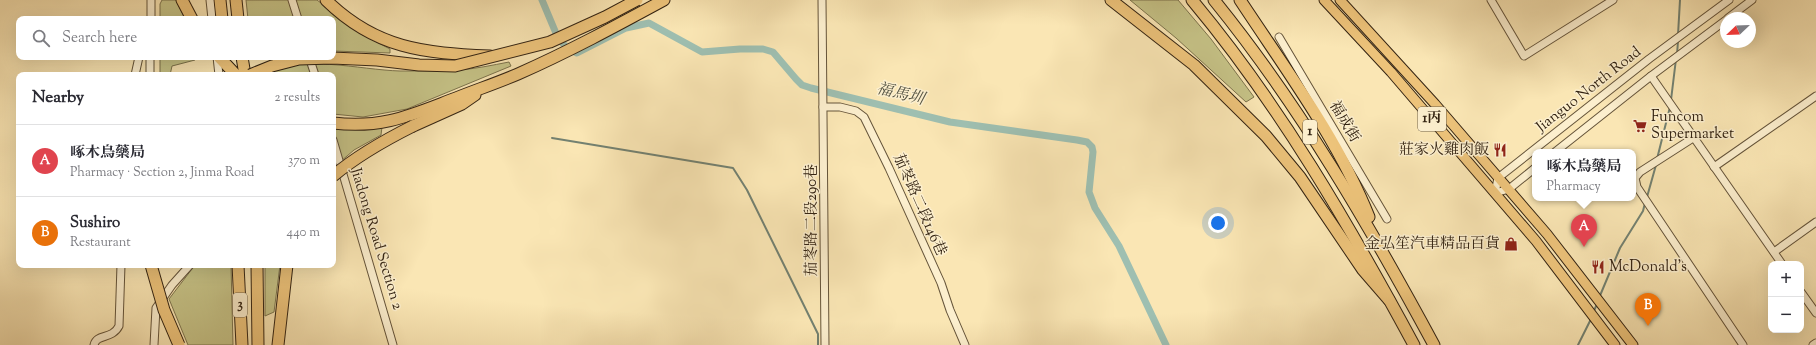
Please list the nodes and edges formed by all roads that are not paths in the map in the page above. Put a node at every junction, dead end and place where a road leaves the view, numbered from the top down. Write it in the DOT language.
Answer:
graph roads {
  1 [pos="151,0"];
  2 [pos="182,0"];
  3 [pos="210,0"];
  4 [pos="220,0"];
  5 [pos="236,0"];
  6 [pos="292,0"];
  7 [pos="326,0"];
  8 [pos="637,0"];
  9 [pos="664,0"];
  10 [pos="822,0"];
  11 [pos="1111,0"];
  12 [pos="1192,0"];
  13 [pos="1214,0"];
  14 [pos="1240,0"];
  15 [pos="1324,0"];
  16 [pos="1340,0"];
  17 [pos="1491,0"];
  18 [pos="1613,0"];
  19 [pos="1729,0"];
  20 [pos="1752,0"];
  21 [pos="1736,12"];
  22 [pos="151,16"];
  23 [pos="190,16"];
  24 [pos="212,16"];
  25 [pos="222,16"];
  26 [pos="238,16"];
  27 [pos="297,16"];
  28 [pos="1720,24"];
  29 [pos="1278,37"];
  30 [pos="497,56"];
  31 [pos="336,58"];
  32 [pos="139,60"];
  33 [pos="150,60"];
  34 [pos="218,60"];
  35 [pos="221,60"];
  36 [pos="226,60"];
  37 [pos="242,60"];
  38 [pos="292,60"];
  39 [pos="310,60"];
  40 [pos="136,72"];
  41 [pos="150,72"];
  42 [pos="219,72"];
  43 [pos="228,72"];
  44 [pos="233,72"];
  45 [pos="244,72"];
  46 [pos="257,72"];
  47 [pos="314,72"];
  48 [pos="1651,76"];
  49 [pos="492,84"];
  50 [pos="1816,96"];
  51 [pos="823,107"];
  52 [pos="336,123"];
  53 [pos="1693,138"];
  54 [pos="1535,149"];
  55 [pos="1559,149"];
  56 [pos="336,150"];
  57 [pos="1532,151"];
  58 [pos="1714,167"];
  59 [pos="1532,170"];
  60 [pos="336,173"];
  61 [pos="1636,177"];
  62 [pos="1498,178"];
  63 [pos="1636,182"];
  64 [pos="1509,189"];
  65 [pos="1495,193"];
  66 [pos="1387,219"];
  67 [pos="1816,222"];
  68 [pos="1382,249"];
  69 [pos="1774,252"];
  70 [pos="1780,261"];
  71 [pos="121,268"];
  72 [pos="152,268"];
  73 [pos="187,268"];
  74 [pos="238,268"];
  75 [pos="257,268"];
  76 [pos="287,268"];
  77 [pos="1804,296"];
  78 [pos="1389,300"];
  79 [pos="1816,313"];
  80 [pos="1816,343"];
  81 [pos="94,345"];
  82 [pos="154,345"];
  83 [pos="179,345"];
  84 [pos="242,345"];
  85 [pos="258,345"];
  86 [pos="278,345"];
  87 [pos="393,345"];
  88 [pos="825,345"];
  89 [pos="965,345"];
  90 [pos="1414,345"];
  91 [pos="1434,345"];
  92 [pos="1615,345"];
  93 [pos="1633,345"];
  94 [pos="1744,345"];
  95 [pos="1813,345"];
  1 -- 22 [label="street"];
  2 -- 23 [label="highway"];
  3 -- 24 [label="street"];
  4 -- 25 [label="highway"];
  5 -- 26 [label="highway"];
  6 -- 27 [label="street"];
  7 -- 30 [label="highway, bridge"];
  8 -- 30 [label="highway, bridge"];
  9 -- 49 [label="highway"];
  10 -- 51 [label="street, 茄苳路二段290巷"];
  11 -- 78 [label="highway"];
  12 -- 78 [label="highway, 1"];
  13 -- 68 [label="highway, 1"];
  14 -- 68 [label="highway"];
  15 -- 65 [label="main road, 1丙"];
  16 -- 62 [label="main road, 1丙"];
  17 -- 18 [label="street"];
  19 -- 54 [label="street, Jianguo North Road"];
  20 -- 21 [label="street, Jianguo North Road"];
  28 -- 48 [label="street, Jianguo North Road"];
  29 -- 66 [label="street, 福成街"];
  30 -- 31 [label="highway, bridge"];
  32 -- 40 [label="street"];
  33 -- 41 [label="street"];
  34 -- 42 [label="street"];
  35 -- 44 [label="highway"];
  36 -- 43 [label="highway"];
  37 -- 45 [label="highway"];
  38 -- 46 [label="highway, bridge"];
  39 -- 47 [label="street"];
  48 -- 53 [label="street"];
  48 -- 55 [label="street, Jianguo North Road"];
  49 -- 52 [label="highway"];
  49 -- 60 [label="highway, bridge"];
  50 -- 58 [label="street"];
  51 -- 88 [label="street, 茄苳路二段290巷"];
  51 -- 89 [label="street, 茄苳路二段146巷"];
  53 -- 58 [label="street"];
  53 -- 61 [label="street"];
  56 -- 87 [label="street, Jiadong Road Section 2"];
  57 -- 62 [label="street, Jianguo North Road"];
  58 -- 69 [label="street"];
  59 -- 64 [label="street"];
  62 -- 64 [label="main road, 1丙"];
  62 -- 65 [label="street"];
  63 -- 94 [label="street"];
  64 -- 65 [label="street"];
  64 -- 93 [label="main road, 1丙"];
  65 -- 92 [label="main road, 1丙"];
  67 -- 69 [label="street"];
  68 -- 91 [label="highway, 1"];
  69 -- 70 [label="street"];
  71 -- 81 [label="street"];
  72 -- 83 [label="highway, bridge"];
  73 -- 82 [label="street"];
  74 -- 84 [label="highway, 3"];
  75 -- 85 [label="highway, 3"];
  76 -- 86 [label="highway"];
  77 -- 79 [label="street"];
  78 -- 90 [label="highway, 1"];
  80 -- 95 [label="street"];
}
